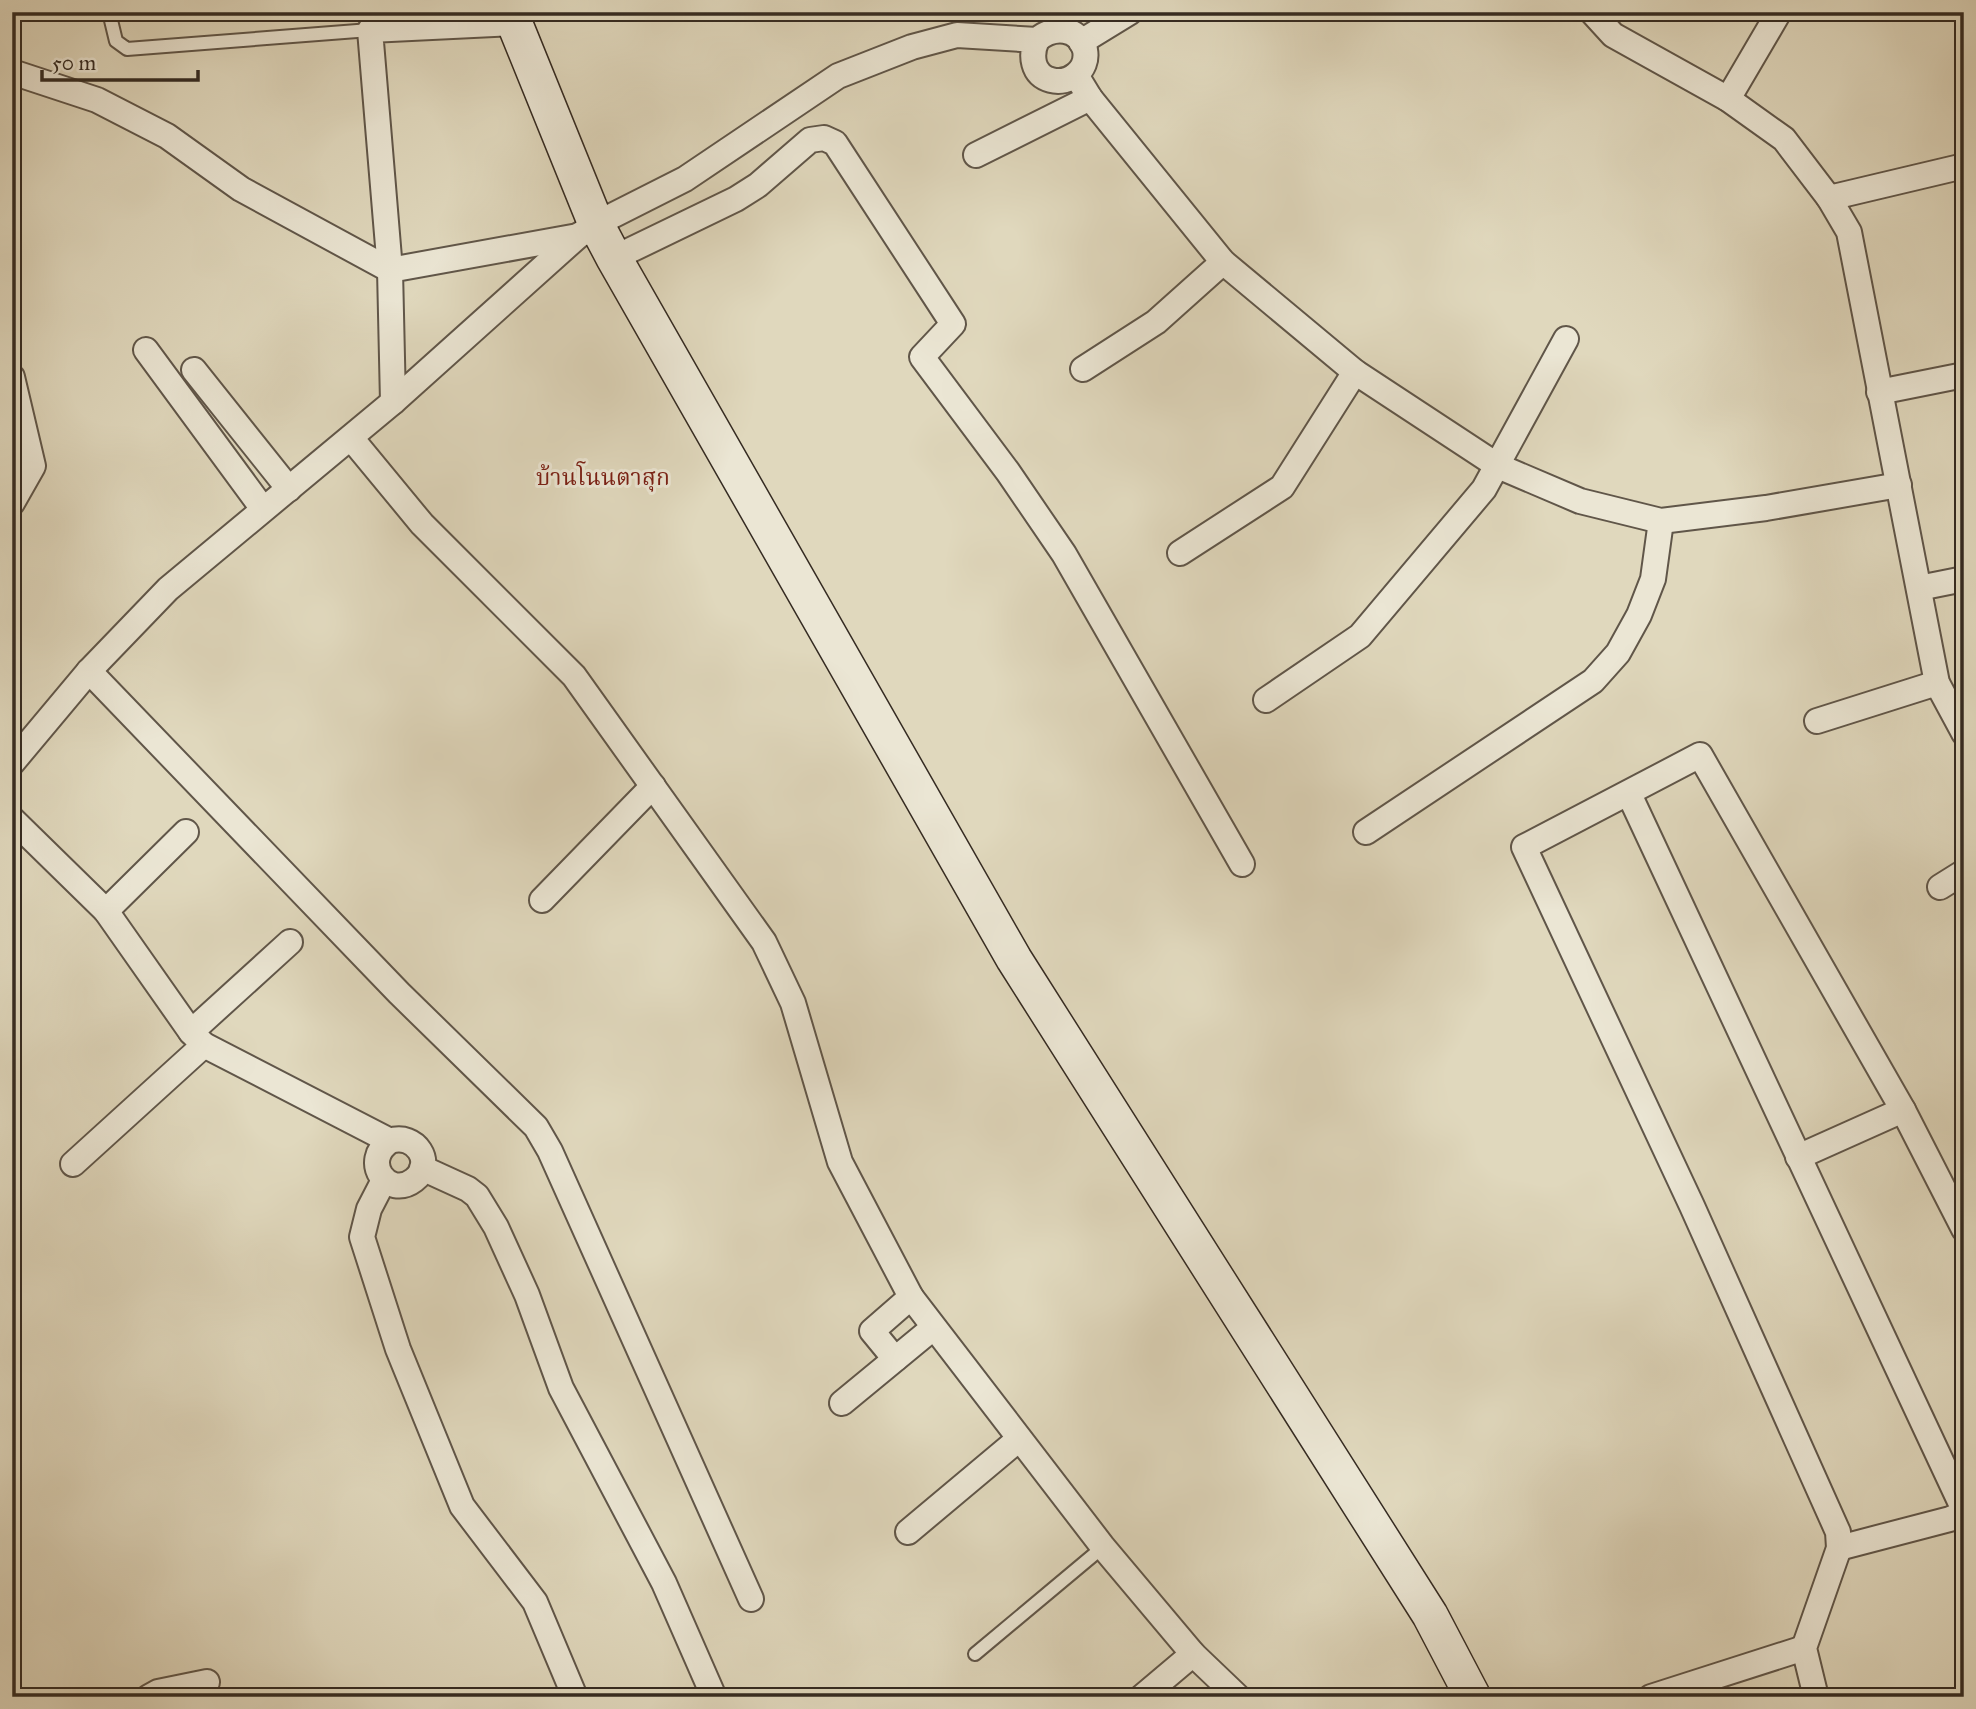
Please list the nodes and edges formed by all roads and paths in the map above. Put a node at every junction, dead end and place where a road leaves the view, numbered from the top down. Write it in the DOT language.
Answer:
graph roads {
  1 [pos="109,12"];
  2 [pos="1130,12"];
  3 [pos="1592,12"];
  4 [pos="1779,12"];
  5 [pos="512,18"];
  6 [pos="370,30"];
  7 [pos="1037,40"];
  8 [pos="1081,42"];
  9 [pos="12,72"];
  10 [pos="1076,75"];
  11 [pos="1090,98"];
  12 [pos="1728,99"];
  13 [pos="976,155"];
  14 [pos="1964,166"];
  15 [pos="1829,198"];
  16 [pos="587,230"];
  17 [pos="614,258"];
  18 [pos="1223,262"];
  19 [pos="390,270"];
  20 [pos="1566,339"];
  21 [pos="146,350"];
  22 [pos="1083,369"];
  23 [pos="194,370"];
  24 [pos="1355,373"];
  25 [pos="1964,375"];
  26 [pos="12,377"];
  27 [pos="1879,392"];
  28 [pos="393,402"];
  29 [pos="351,438"];
  30 [pos="1498,466"];
  31 [pos="1899,485"];
  32 [pos="289,489"];
  33 [pos="12,503"];
  34 [pos="263,509"];
  35 [pos="1661,521"];
  36 [pos="1180,553"];
  37 [pos="1964,579"];
  38 [pos="1919,588"];
  39 [pos="89,671"];
  40 [pos="1937,683"];
  41 [pos="1266,700"];
  42 [pos="1817,721"];
  43 [pos="1964,733"];
  44 [pos="12,763"];
  45 [pos="653,786"];
  46 [pos="1629,794"];
  47 [pos="12,819"];
  48 [pos="186,832"];
  49 [pos="1366,832"];
  50 [pos="1242,864"];
  51 [pos="1964,872"];
  52 [pos="1940,887"];
  53 [pos="542,900"];
  54 [pos="106,911"];
  55 [pos="290,942"];
  56 [pos="197,1038"];
  57 [pos="1903,1110"];
  58 [pos="390,1141"];
  59 [pos="1798,1157"];
  60 [pos="74,1164"];
  61 [pos="422,1168"];
  62 [pos="384,1180"];
  63 [pos="1964,1229"];
  64 [pos="911,1297"];
  65 [pos="933,1328"];
  66 [pos="895,1359"];
  67 [pos="842,1404"];
  68 [pos="1019,1438"];
  69 [pos="1964,1512"];
  70 [pos="908,1532"];
  71 [pos="1103,1547"];
  72 [pos="1839,1548"];
  73 [pos="751,1599"];
  74 [pos="1804,1648"];
  75 [pos="975,1654"];
  76 [pos="1193,1654"];
  77 [pos="207,1682"];
  78 [pos="149,1697"];
  79 [pos="575,1697"];
  80 [pos="714,1697"];
  81 [pos="1142,1697"];
  82 [pos="1238,1697"];
  83 [pos="1473,1697"];
  84 [pos="1651,1697"];
  85 [pos="1816,1697"];
  1 -- 6 [label="lane"];
  2 -- 8 [label="street"];
  3 -- 12 [label="street"];
  4 -- 12 [label="street"];
  5 -- 6 [label="street"];
  5 -- 16 [label="street"];
  6 -- 19 [label="street"];
  7 -- 8 [label="street"];
  7 -- 10 [label="street"];
  7 -- 16 [label="street"];
  8 -- 10 [label="street"];
  9 -- 19 [label="street"];
  10 -- 11 [label="street"];
  11 -- 13 [label="street"];
  11 -- 18 [label="street"];
  12 -- 15 [label="street"];
  14 -- 15 [label="street"];
  15 -- 27 [label="street"];
  16 -- 17 [label="street"];
  16 -- 19 [label="street"];
  16 -- 28 [label="street"];
  17 -- 50 [label="street"];
  17 -- 83 [label="street"];
  18 -- 22 [label="street"];
  18 -- 24 [label="street"];
  19 -- 28 [label="street"];
  20 -- 30 [label="street"];
  21 -- 34 [label="street"];
  23 -- 32 [label="street"];
  24 -- 30 [label="street"];
  24 -- 36 [label="street"];
  25 -- 27 [label="street"];
  26 -- 33 [label="street"];
  27 -- 31 [label="street"];
  28 -- 29 [label="street"];
  29 -- 32 [label="street"];
  29 -- 45 [label="street"];
  30 -- 35 [label="street"];
  30 -- 41 [label="street"];
  31 -- 35 [label="street"];
  31 -- 38 [label="street"];
  32 -- 34 [label="street"];
  34 -- 39 [label="street"];
  35 -- 49 [label="street"];
  37 -- 38 [label="street"];
  38 -- 40 [label="street"];
  39 -- 44 [label="street"];
  39 -- 73 [label="street"];
  40 -- 42 [label="street"];
  40 -- 43 [label="street"];
  45 -- 53 [label="street"];
  45 -- 64 [label="street"];
  46 -- 57 [label="street"];
  46 -- 59 [label="street"];
  46 -- 72 [label="street"];
  47 -- 54 [label="street"];
  48 -- 54 [label="street"];
  51 -- 52 [label="street"];
  54 -- 56 [label="street"];
  55 -- 56 [label="street"];
  56 -- 58 [label="street"];
  56 -- 60 [label="street"];
  57 -- 59 [label="street"];
  57 -- 63 [label="street"];
  58 -- 61 [label="street"];
  58 -- 62 [label="street"];
  59 -- 69 [label="street"];
  61 -- 62 [label="street"];
  61 -- 80 [label="street"];
  62 -- 79 [label="street"];
  64 -- 65 [label="street"];
  64 -- 66 [label="street"];
  65 -- 66 [label="street"];
  65 -- 68 [label="street"];
  66 -- 67 [label="street"];
  68 -- 70 [label="street"];
  68 -- 71 [label="street"];
  69 -- 72 [label="street"];
  71 -- 75 [label="lane"];
  71 -- 76 [label="street"];
  72 -- 74 [label="street"];
  74 -- 84 [label="street"];
  74 -- 85 [label="street"];
  76 -- 81 [label="street"];
  76 -- 82 [label="street"];
  77 -- 78 [label="street"];
}
